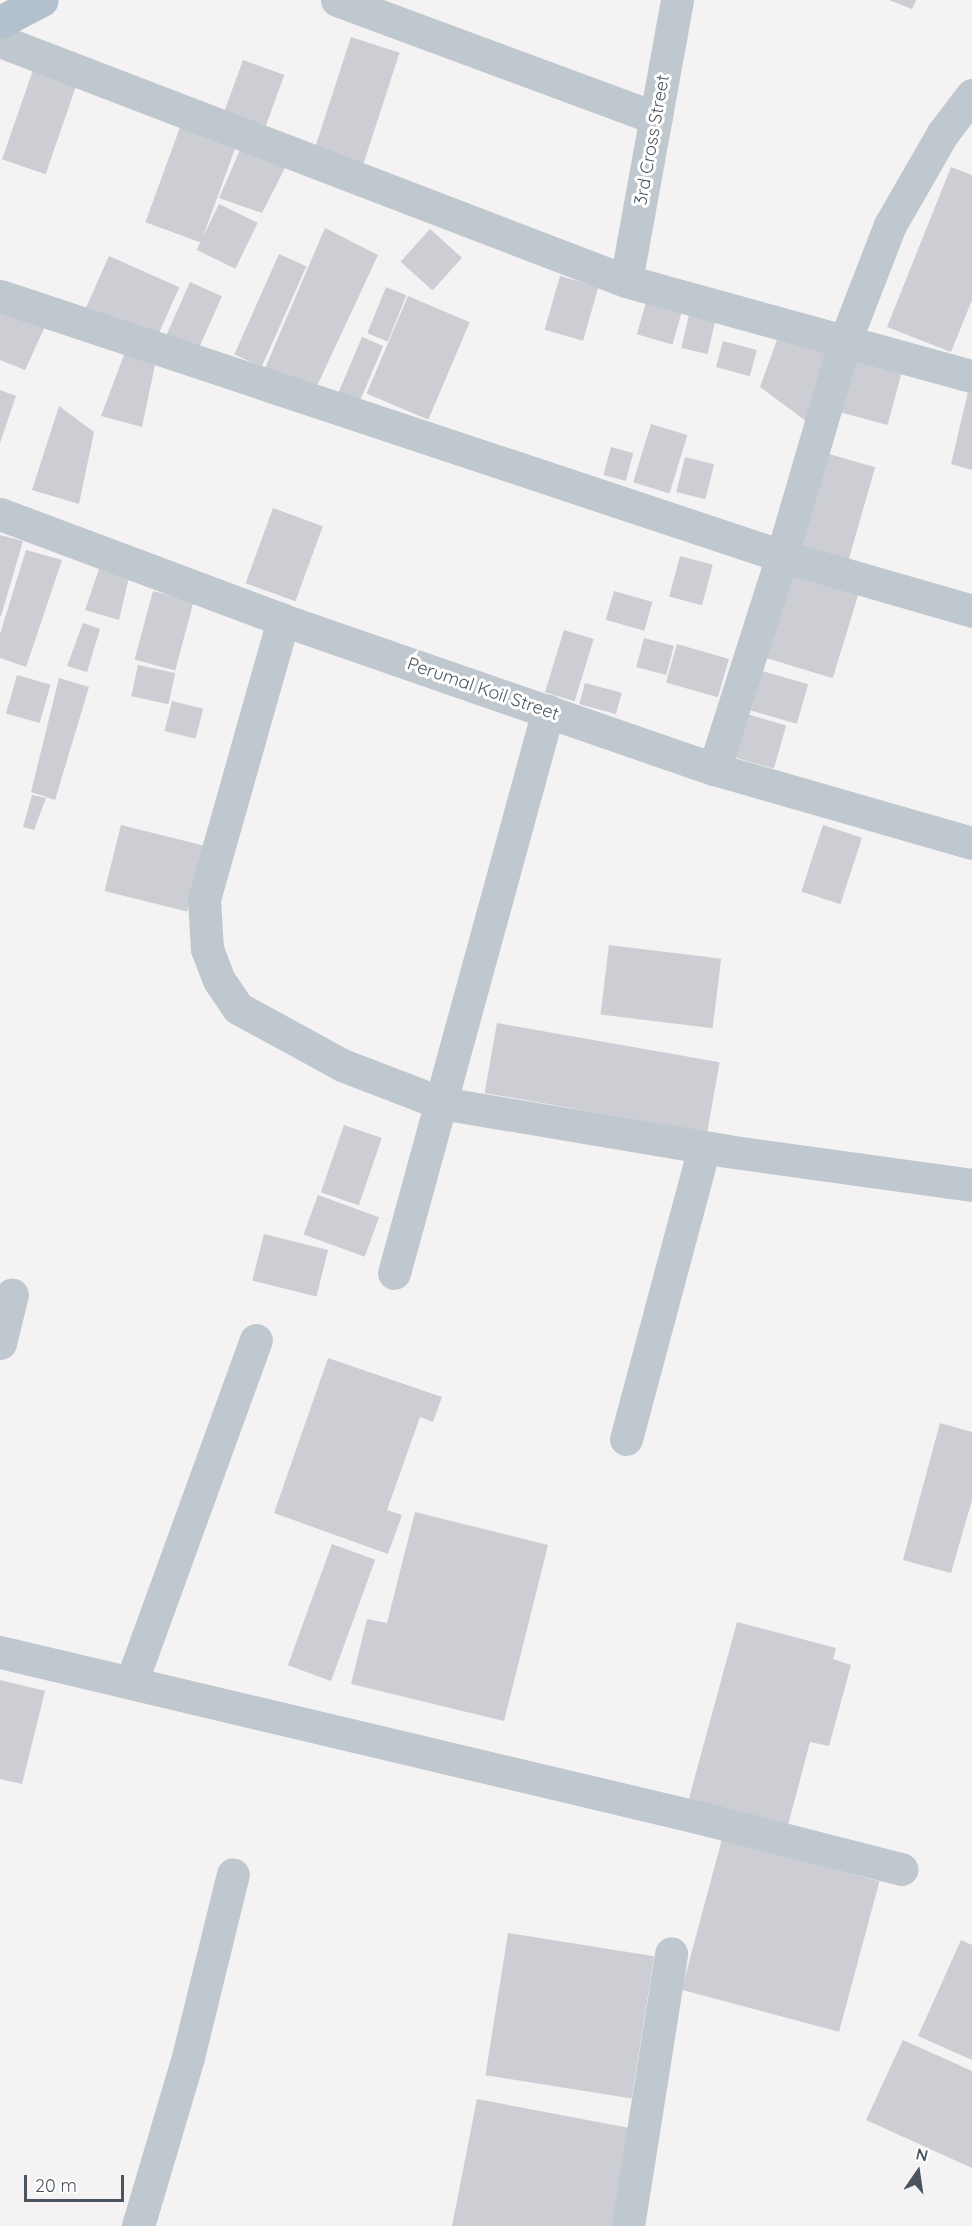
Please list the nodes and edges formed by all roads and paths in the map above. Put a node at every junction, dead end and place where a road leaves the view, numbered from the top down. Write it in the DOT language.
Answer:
graph roads {
  1 [pos="42,0"];
  2 [pos="337,0"];
  3 [pos="677,0"];
  4 [pos="0,22"];
  5 [pos="0,41"];
  6 [pos="972,95"];
  7 [pos="656,118"];
  8 [pos="626,281"];
  9 [pos="0,296"];
  10 [pos="845,341"];
  11 [pos="972,376"];
  12 [pos="0,514"];
  13 [pos="783,556"];
  14 [pos="972,611"];
  15 [pos="283,620"];
  16 [pos="548,711"];
  17 [pos="714,769"];
  18 [pos="972,843"];
  19 [pos="441,1103"];
  20 [pos="704,1147"];
  21 [pos="972,1185"];
  22 [pos="394,1273"];
  23 [pos="12,1294"];
  24 [pos="256,1340"];
  25 [pos="0,1343"];
  26 [pos="626,1439"];
  27 [pos="0,1652"];
  28 [pos="131,1683"];
  29 [pos="901,1869"];
  30 [pos="233,1874"];
  31 [pos="671,1953"];
  32 [pos="138,2226"];
  33 [pos="628,2226"];
  1 -- 4 [label="main road"];
  2 -- 7 [label="street"];
  3 -- 7 [label="street, 3rd Cross Street"];
  5 -- 8 [label="street"];
  6 -- 10 [label="street"];
  7 -- 8 [label="street, 3rd Cross Street"];
  8 -- 10 [label="street"];
  9 -- 13 [label="street"];
  10 -- 11 [label="street"];
  10 -- 13 [label="street"];
  12 -- 15 [label="street, Perumal Koil Street"];
  13 -- 14 [label="street"];
  13 -- 17 [label="street"];
  15 -- 16 [label="street, Perumal Koil Street"];
  15 -- 19 [label="street"];
  16 -- 17 [label="street, Perumal Koil Street"];
  16 -- 19 [label="street"];
  17 -- 18 [label="street, Perumal Koil Street"];
  19 -- 20 [label="street"];
  19 -- 22 [label="street"];
  20 -- 21 [label="street"];
  20 -- 26 [label="street"];
  23 -- 25 [label="street"];
  24 -- 28 [label="street"];
  27 -- 28 [label="street"];
  28 -- 29 [label="street"];
  30 -- 32 [label="street"];
  31 -- 33 [label="street"];
}
